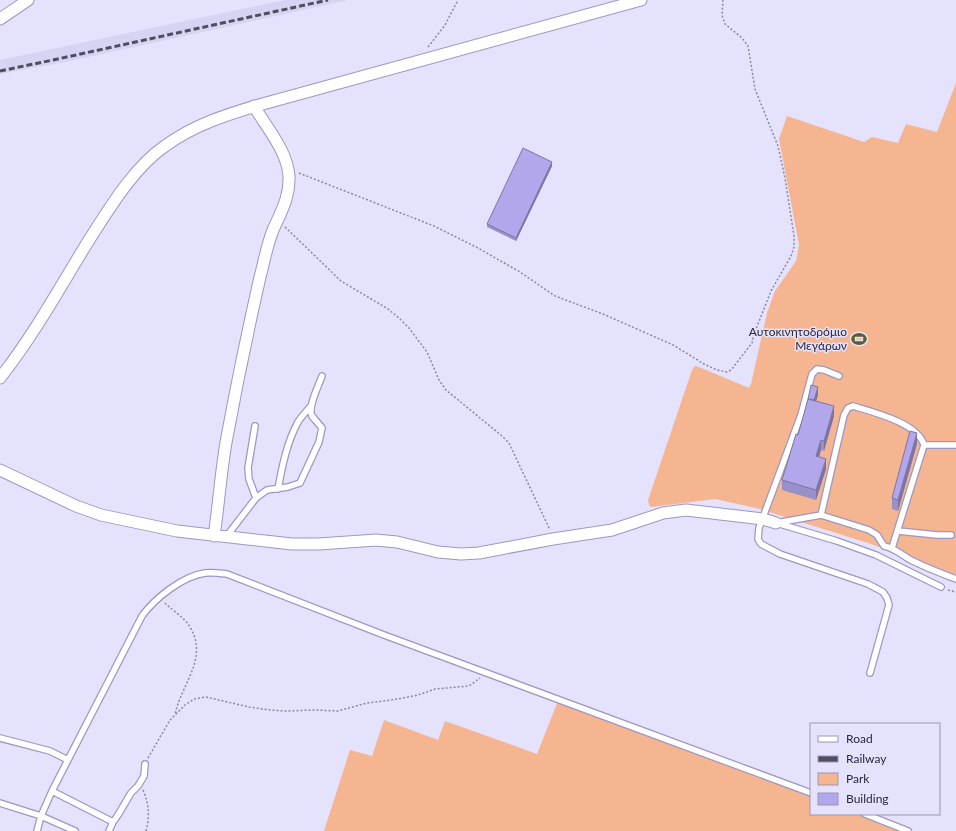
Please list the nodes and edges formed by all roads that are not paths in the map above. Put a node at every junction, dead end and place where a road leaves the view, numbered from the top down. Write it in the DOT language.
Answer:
graph roads {
  1 [pos="28,0"];
  2 [pos="641,0"];
  3 [pos="0,19"];
  4 [pos="254,106"];
  5 [pos="322,376"];
  6 [pos="839,376"];
  7 [pos="0,378"];
  8 [pos="310,407"];
  9 [pos="255,426"];
  10 [pos="924,445"];
  11 [pos="956,445"];
  12 [pos="0,470"];
  13 [pos="278,489"];
  14 [pos="256,498"];
  15 [pos="821,515"];
  16 [pos="763,519"];
  17 [pos="776,523"];
  18 [pos="898,531"];
  19 [pos="951,535"];
  20 [pos="214,536"];
  21 [pos="226,537"];
  22 [pos="892,548"];
  23 [pos="956,579"];
  24 [pos="941,587"];
  25 [pos="870,673"];
  26 [pos="0,738"];
  27 [pos="68,760"];
  28 [pos="145,764"];
  29 [pos="52,792"];
  30 [pos="810,793"];
  31 [pos="0,803"];
  32 [pos="868,815"];
  33 [pos="41,816"];
  34 [pos="112,822"];
  35 [pos="37,831"];
  36 [pos="75,831"];
  37 [pos="109,831"];
  38 [pos="908,831"];
  1 -- 3 [label="street"];
  2 -- 4 [label="street"];
  4 -- 7 [label="street"];
  4 -- 20 [label="street"];
  5 -- 8 [label="lane"];
  6 -- 16 [label="lane"];
  8 -- 13 [label="lane"];
  8 -- 13 [label="lane"];
  9 -- 14 [label="lane"];
  10 -- 11 [label="lane"];
  10 -- 15 [label="lane"];
  10 -- 18 [label="lane"];
  12 -- 20 [label="street"];
  13 -- 14 [label="lane"];
  14 -- 21 [label="lane"];
  15 -- 17 [label="lane"];
  15 -- 22 [label="lane"];
  16 -- 17 [label="street"];
  16 -- 21 [label="street"];
  16 -- 25 [label="lane"];
  17 -- 24 [label="lane"];
  18 -- 19 [label="lane"];
  18 -- 22 [label="lane"];
  20 -- 21 [label="street"];
  22 -- 23 [label="lane"];
  26 -- 27 [label="lane"];
  27 -- 29 [label="lane"];
  27 -- 30 [label="lane"];
  28 -- 34 [label="lane"];
  29 -- 33 [label="lane"];
  29 -- 34 [label="lane"];
  31 -- 33 [label="lane"];
  32 -- 38 [label="lane"];
  33 -- 35 [label="lane"];
  33 -- 36 [label="lane"];
  34 -- 37 [label="lane"];
}
